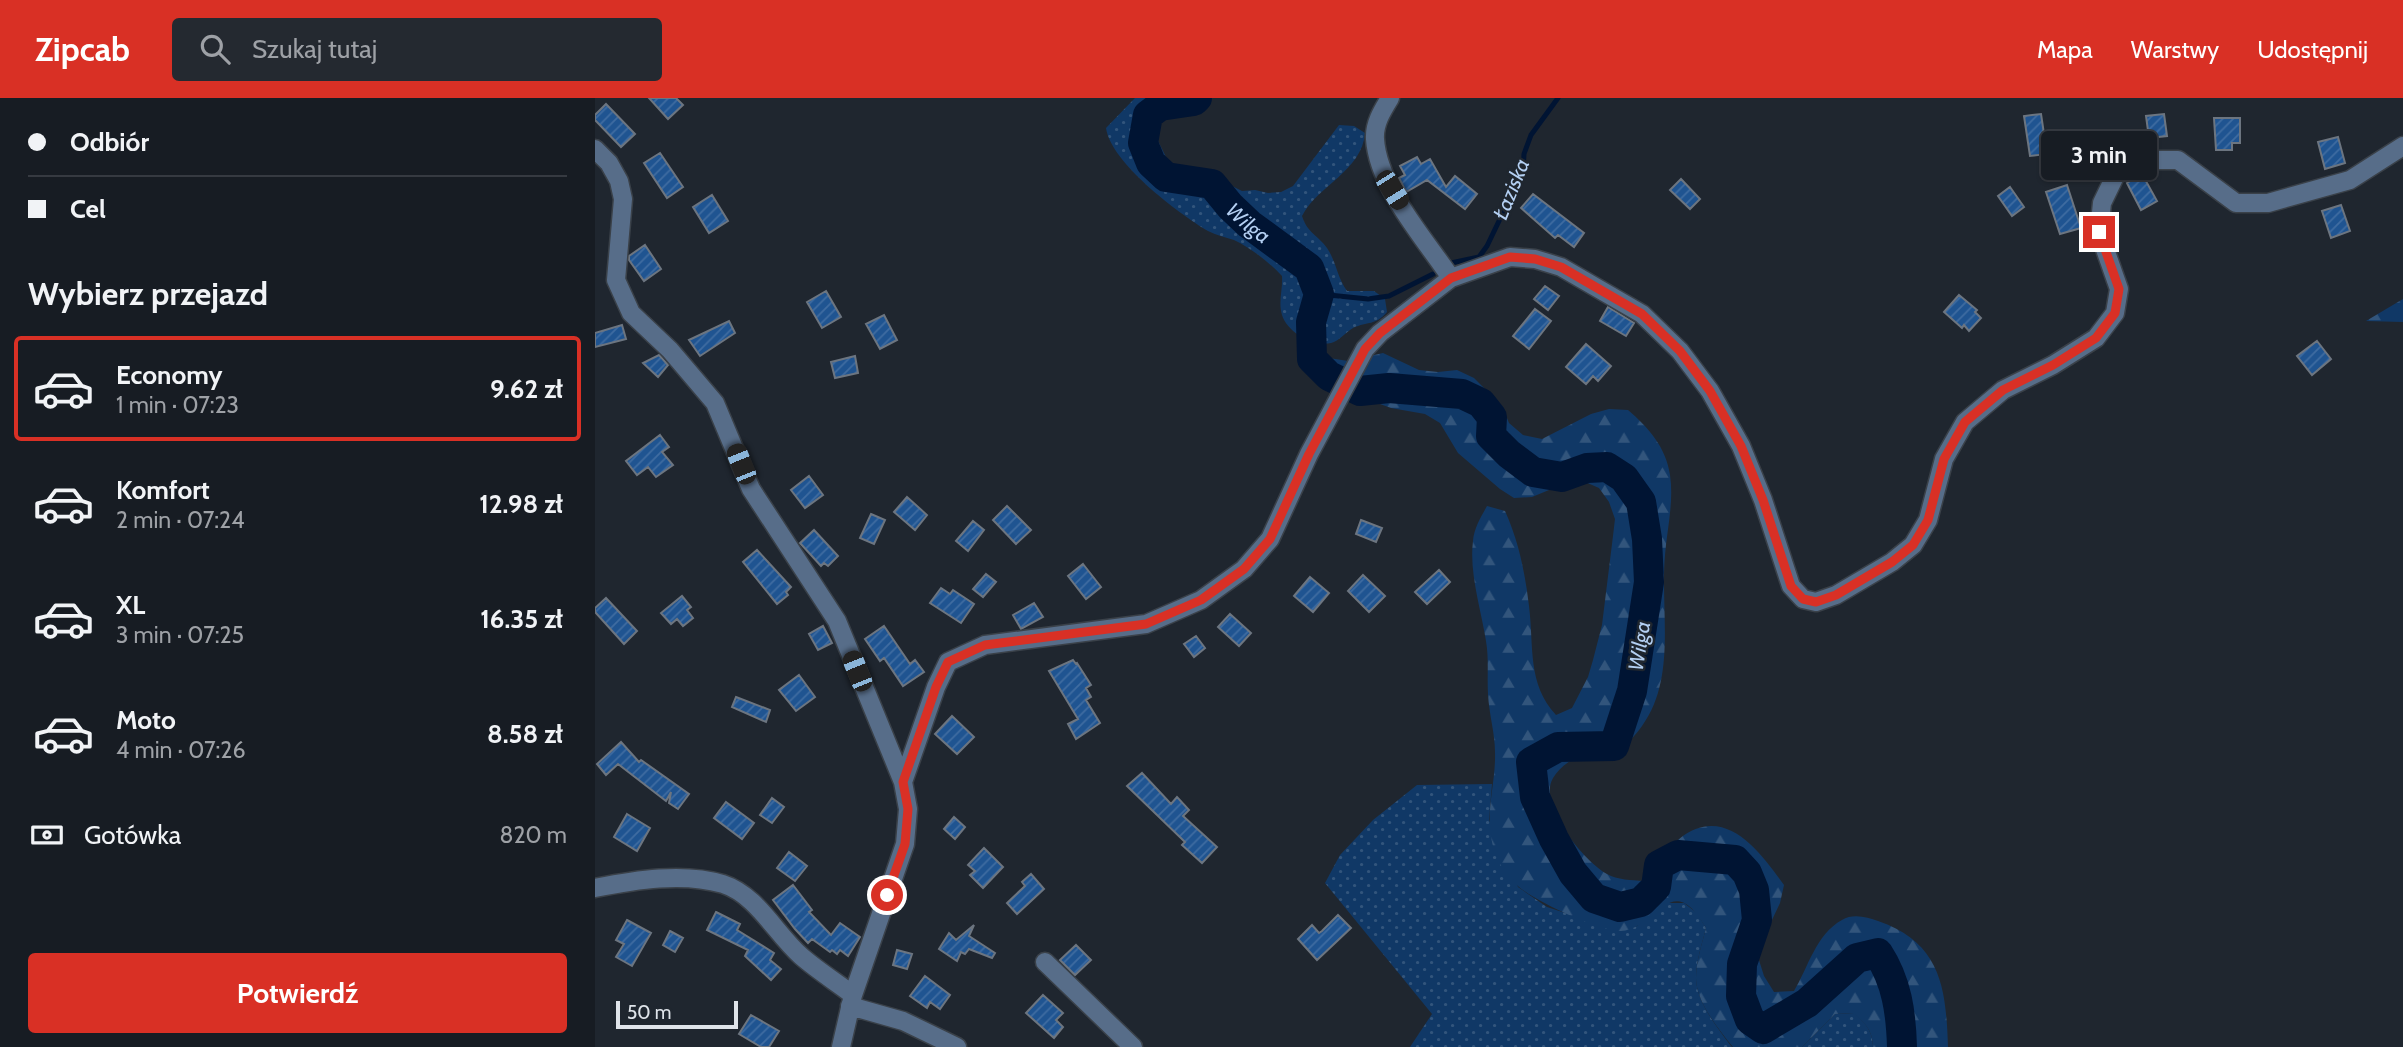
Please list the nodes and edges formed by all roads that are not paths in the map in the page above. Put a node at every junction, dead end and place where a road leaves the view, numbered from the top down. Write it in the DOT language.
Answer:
graph roads {
  1 [pos="1390,98"];
  2 [pos="2403,146"];
  3 [pos="595,149"];
  4 [pos="1451,278"];
  5 [pos="903,782"];
  6 [pos="595,888"];
  7 [pos="1045,962"];
  8 [pos="851,1000"];
  9 [pos="841,1047"];
  10 [pos="957,1047"];
  11 [pos="1133,1047"];
  1 -- 4 [label="street"];
  2 -- 4 [label="street"];
  3 -- 5 [label="street"];
  4 -- 5 [label="street"];
  5 -- 8 [label="street"];
  6 -- 8 [label="street"];
  7 -- 11 [label="street"];
  8 -- 9 [label="street"];
  8 -- 10 [label="street"];
}
